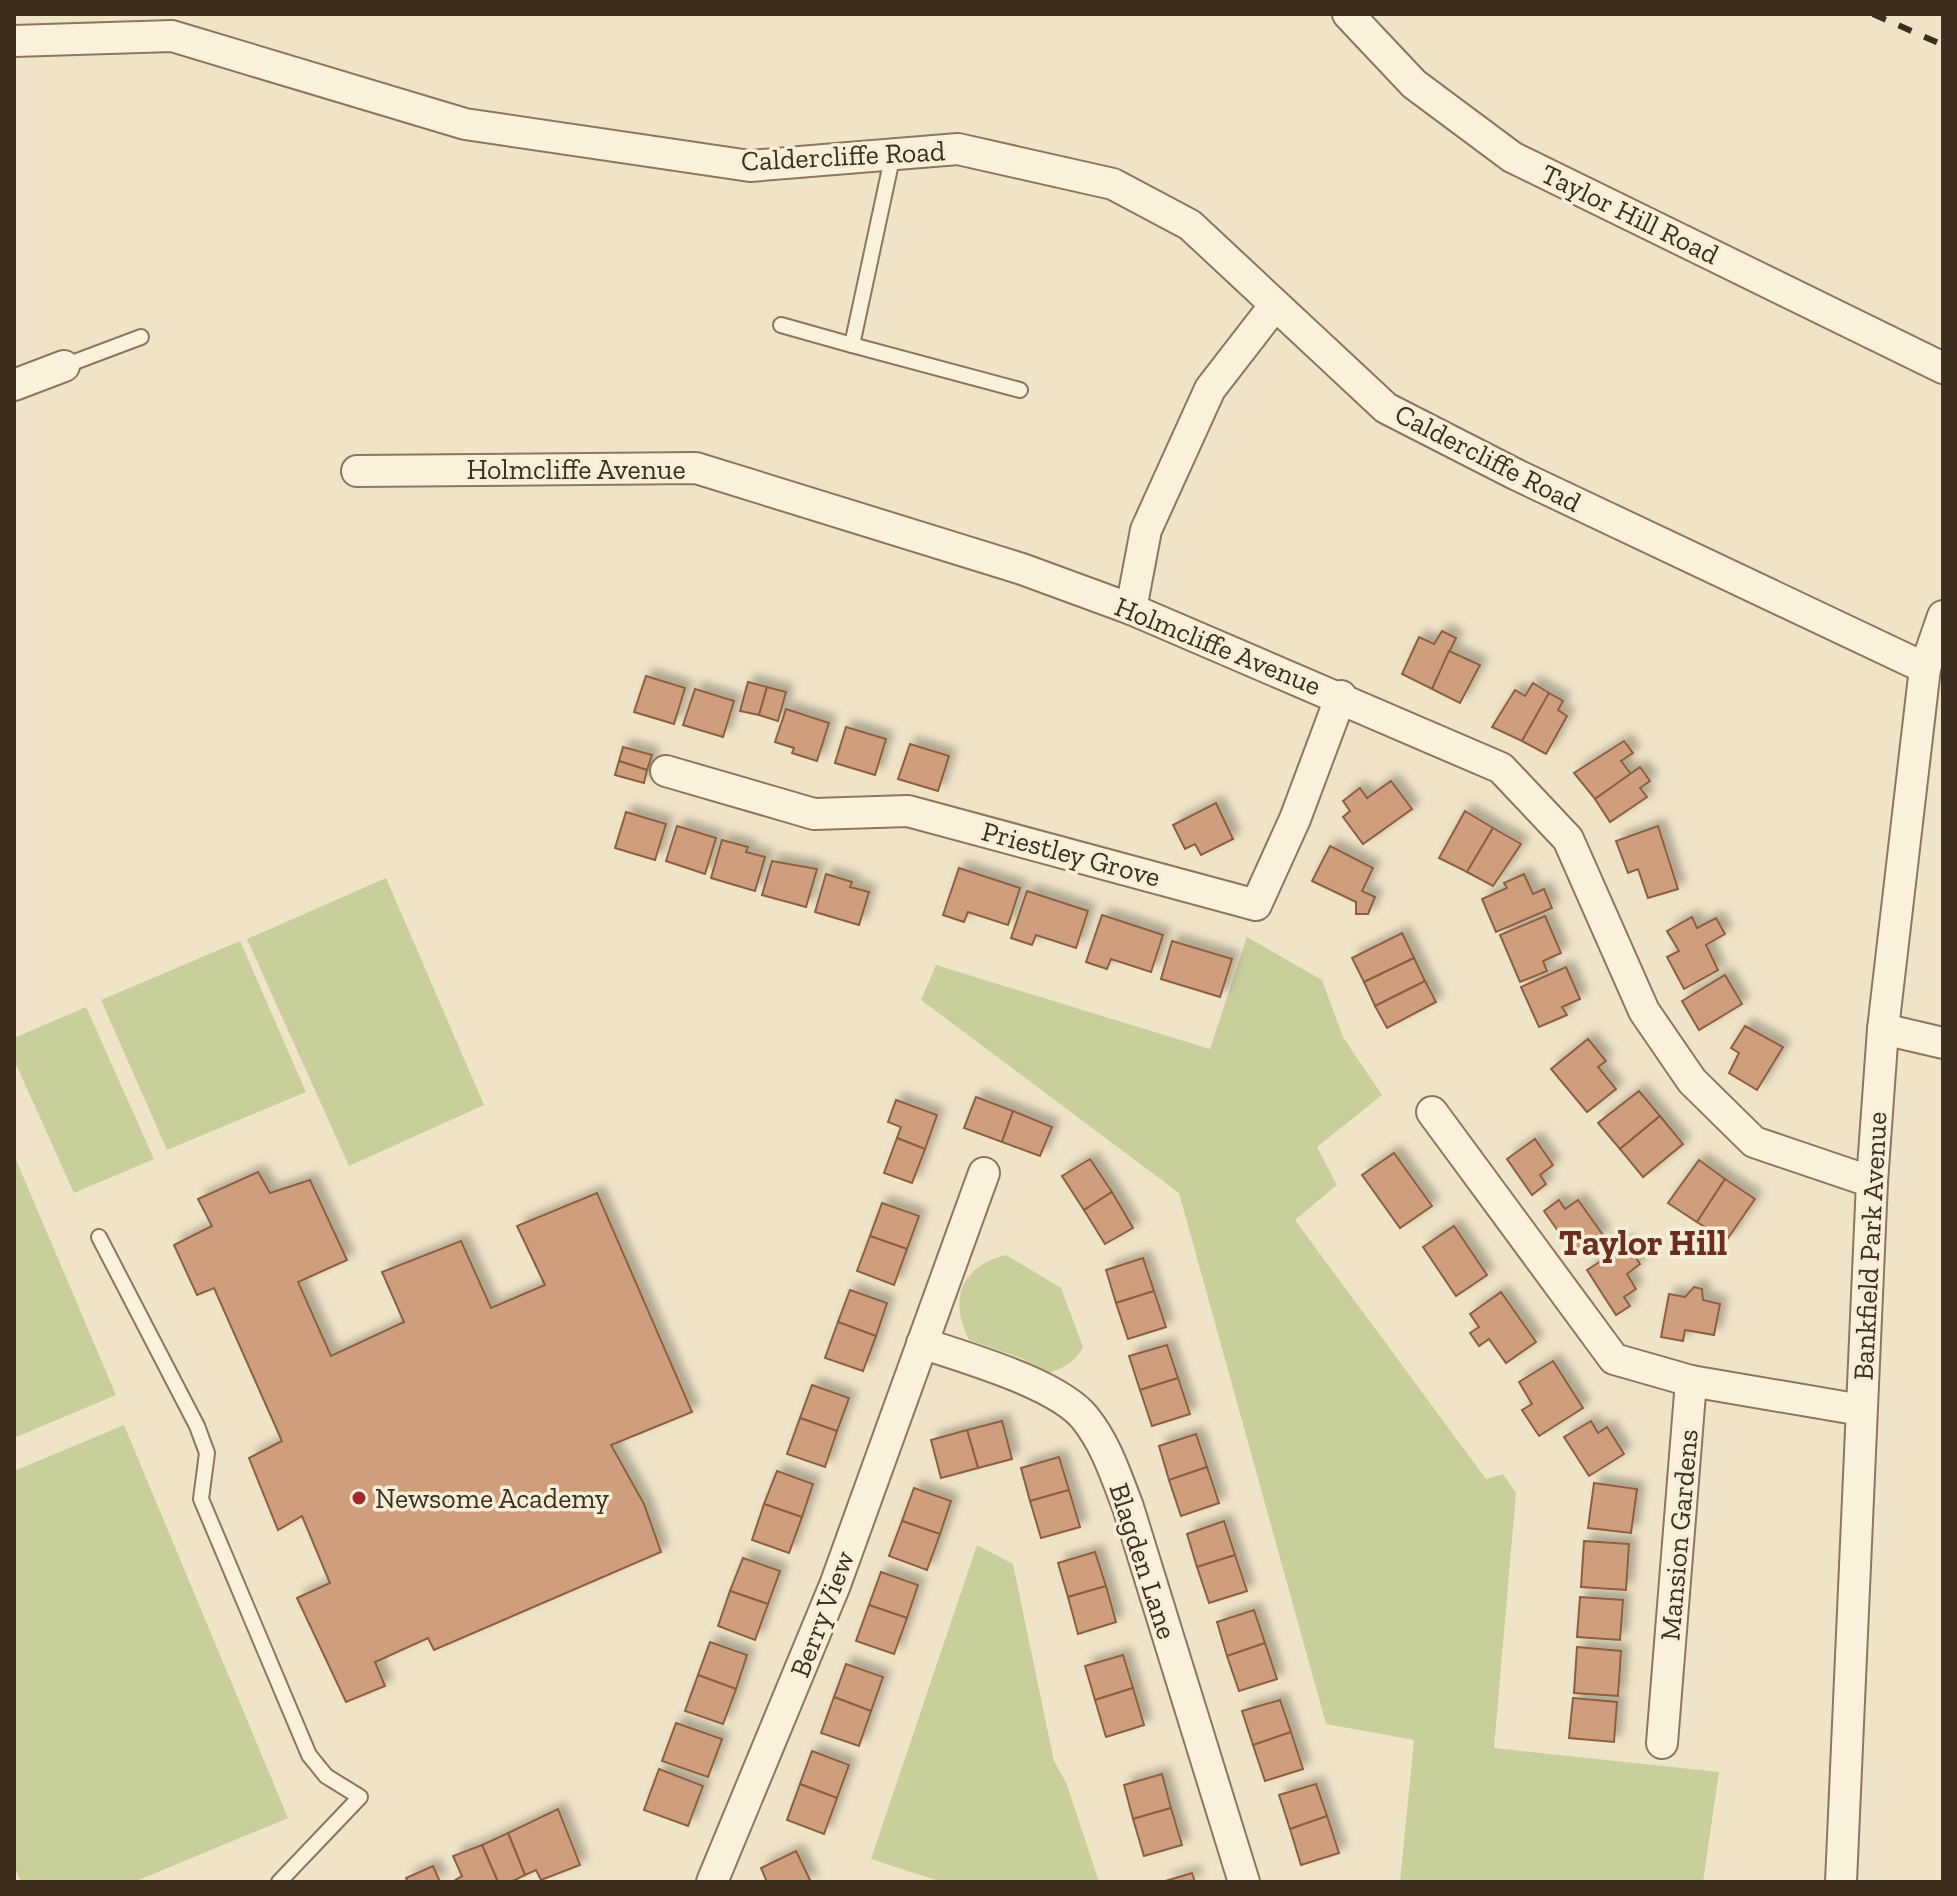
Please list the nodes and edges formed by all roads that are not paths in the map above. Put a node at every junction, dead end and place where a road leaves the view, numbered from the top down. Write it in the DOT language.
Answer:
graph roads {
  1 [pos="1348,14"];
  2 [pos="172,25"];
  3 [pos="14,41"];
  4 [pos="893,154"];
  5 [pos="1275,305"];
  6 [pos="781,325"];
  7 [pos="141,337"];
  8 [pos="852,345"];
  9 [pos="64,366"];
  10 [pos="1943,368"];
  11 [pos="14,385"];
  12 [pos="1020,390"];
  13 [pos="357,471"];
  14 [pos="1131,609"];
  15 [pos="1943,616"];
  16 [pos="1925,668"];
  17 [pos="1341,696"];
  18 [pos="666,771"];
  19 [pos="1883,1029"];
  20 [pos="1943,1043"];
  21 [pos="1432,1112"];
  22 [pos="984,1173"];
  23 [pos="1872,1182"];
  24 [pos="99,1237"];
  25 [pos="922,1343"];
  26 [pos="1691,1381"];
  27 [pos="1861,1410"];
  28 [pos="1662,1743"];
  29 [pos="279,1882"];
  30 [pos="712,1882"];
  31 [pos="1244,1882"];
  32 [pos="1841,1882"];
  1 -- 10 [label="street, Taylor Hill Road"];
  2 -- 3 [label="street, Caldercliffe Road"];
  2 -- 4 [label="street, Caldercliffe Road"];
  4 -- 5 [label="street, Caldercliffe Road"];
  4 -- 8 [label="lane"];
  5 -- 14 [label="street"];
  5 -- 16 [label="street, Caldercliffe Road"];
  6 -- 8 [label="lane"];
  7 -- 9 [label="lane"];
  8 -- 12 [label="lane"];
  9 -- 11 [label="street"];
  13 -- 14 [label="street, Holmcliffe Avenue"];
  14 -- 17 [label="street, Holmcliffe Avenue"];
  15 -- 16 [label="street, Bankfield Park Avenue"];
  16 -- 19 [label="street, Bankfield Park Avenue"];
  17 -- 18 [label="street, Priestley Grove"];
  17 -- 23 [label="street, Holmcliffe Avenue"];
  19 -- 20 [label="street"];
  19 -- 23 [label="street, Bankfield Park Avenue"];
  21 -- 26 [label="street"];
  22 -- 25 [label="street, Berry View"];
  23 -- 27 [label="street, Bankfield Park Avenue"];
  24 -- 29 [label="lane"];
  25 -- 30 [label="street, Berry View"];
  25 -- 31 [label="street, Blagden Lane"];
  26 -- 27 [label="street"];
  26 -- 28 [label="street, Mansion Gardens"];
  27 -- 32 [label="street, Bankfield Park Avenue"];
}
